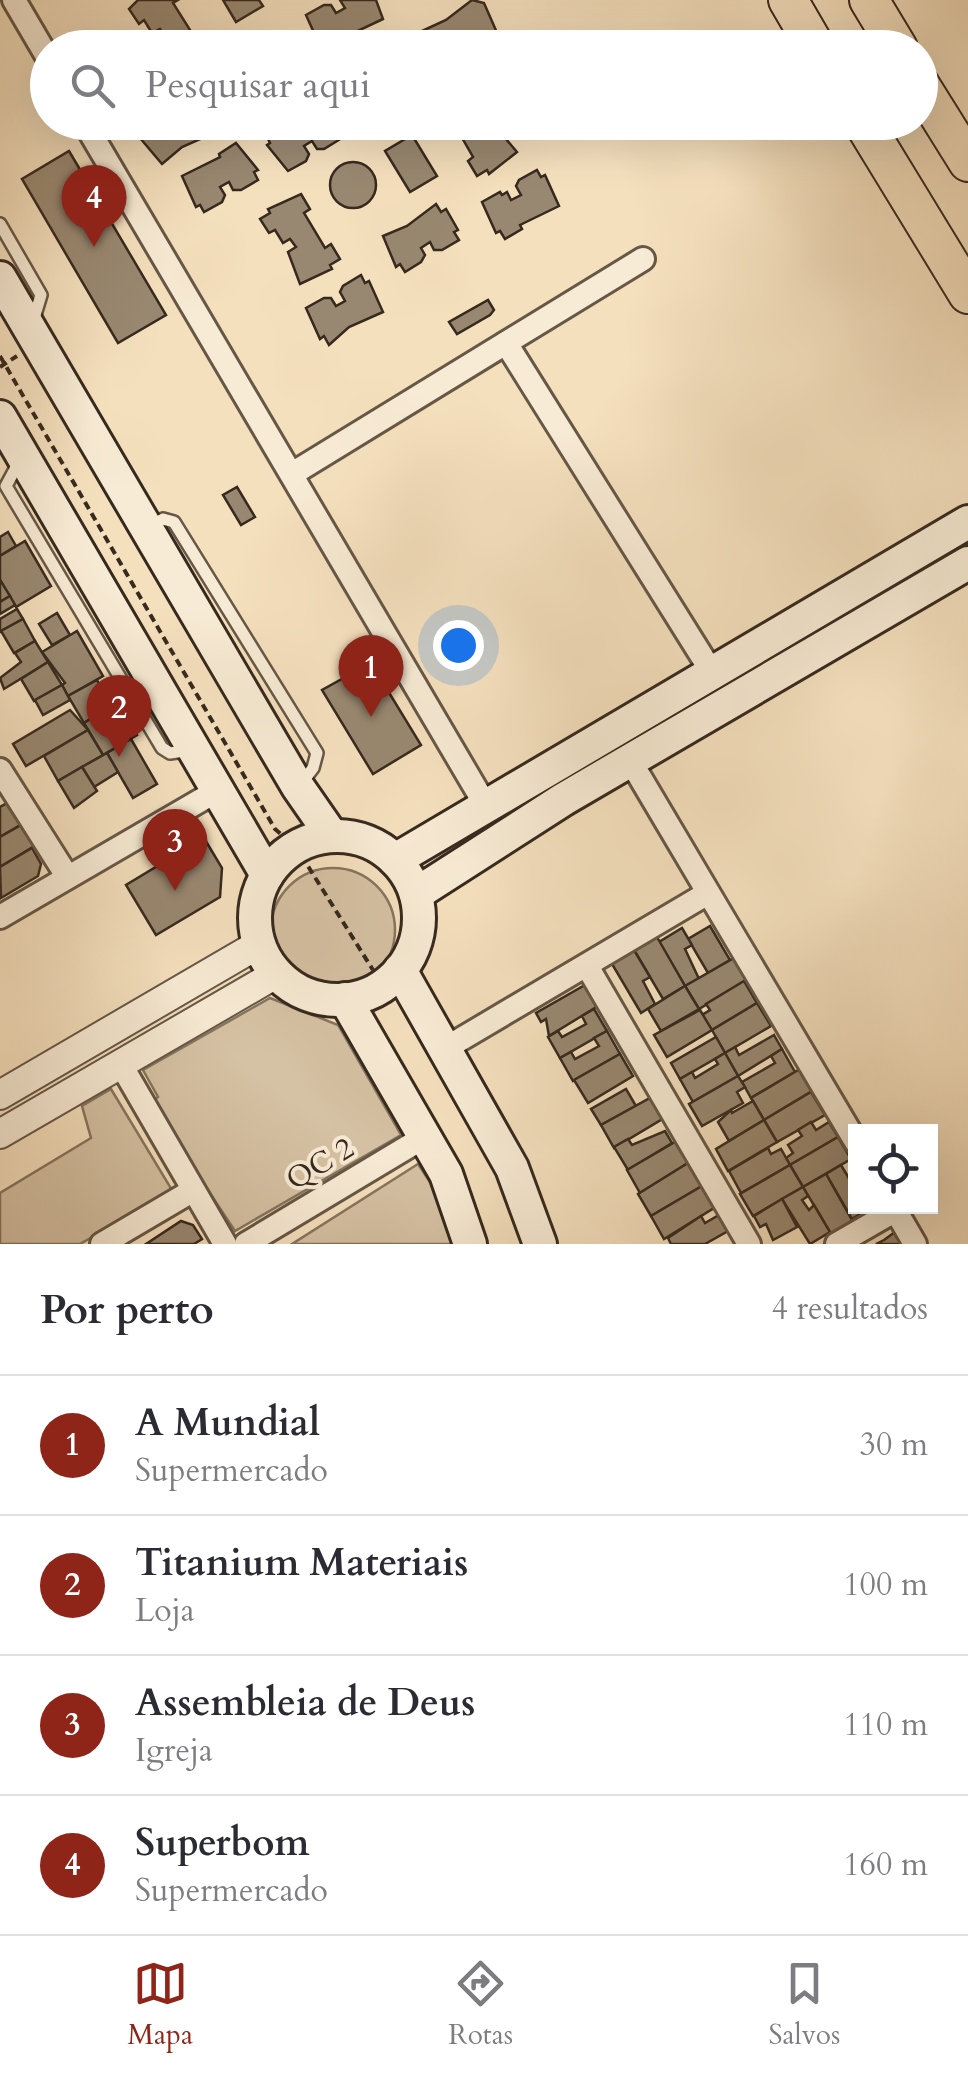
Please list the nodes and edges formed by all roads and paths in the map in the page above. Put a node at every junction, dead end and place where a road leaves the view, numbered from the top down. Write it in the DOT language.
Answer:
graph roads {
  1 [pos="14,0"];
  2 [pos="788,0"];
  3 [pos="868,0"];
  4 [pos="32,30"];
  5 [pos="806,30"];
  6 [pos="887,30"];
  7 [pos="938,113"];
  8 [pos="94,140"];
  9 [pos="873,140"];
  10 [pos="968,162"];
  11 [pos="0,224"];
  12 [pos="643,258"];
  13 [pos="0,278"];
  14 [pos="968,294"];
  15 [pos="30,329"];
  16 [pos="506,343"];
  17 [pos="0,356"];
  18 [pos="0,418"];
  19 [pos="292,474"];
  20 [pos="968,522"];
  21 [pos="968,563"];
  22 [pos="713,674"];
  23 [pos="631,762"];
  24 [pos="0,770"];
  25 [pos="220,789"];
  26 [pos="486,806"];
  27 [pos="332,836"];
  28 [pos="296,848"];
  29 [pos="395,860"];
  30 [pos="67,876"];
  31 [pos="267,876"];
  32 [pos="708,893"];
  33 [pos="416,894"];
  34 [pos="0,917"];
  35 [pos="259,944"];
  36 [pos="587,966"];
  37 [pos="276,974"];
  38 [pos="392,978"];
  39 [pos="345,999"];
  40 [pos="446,1048"];
  41 [pos="120,1063"];
  42 [pos="0,1095"];
  43 [pos="848,1129"];
  44 [pos="0,1134"];
  45 [pos="426,1136"];
  46 [pos="192,1191"];
  47 [pos="885,1214"];
  48 [pos="898,1214"];
  49 [pos="102,1244"];
  50 [pos="225,1244"];
  51 [pos="246,1244"];
  52 [pos="470,1244"];
  53 [pos="540,1244"];
  54 [pos="749,1244"];
  55 [pos="837,1244"];
  56 [pos="915,1244"];
  1 -- 4 [label="street"];
  2 -- 5 [label="highway"];
  3 -- 6 [label="highway"];
  7 -- 10 [label="highway"];
  8 -- 19 [label="street"];
  9 -- 14 [label="highway"];
  11 -- 15 [label="lane"];
  12 -- 16 [label="street"];
  13 -- 15 [label="main road"];
  15 -- 27 [label="main road"];
  16 -- 19 [label="street"];
  16 -- 22 [label="street"];
  17 -- 28 [label="path"];
  18 -- 25 [label="main road"];
  19 -- 26 [label="street"];
  20 -- 22 [label="main road"];
  21 -- 23 [label="main road"];
  22 -- 26 [label="main road"];
  23 -- 32 [label="street"];
  23 -- 33 [label="main road"];
  24 -- 30 [label="street"];
  25 -- 30 [label="street"];
  25 -- 31 [label="main road"];
  26 -- 29 [label="main road"];
  27 -- 28 [label="main road"];
  27 -- 29 [label="main road"];
  28 -- 31 [label="main road"];
  28 -- 38 [label="path"];
  29 -- 33 [label="main road"];
  30 -- 34 [label="street"];
  31 -- 35 [label="main road"];
  32 -- 36 [label="street"];
  32 -- 43 [label="street"];
  33 -- 38 [label="main road"];
  35 -- 37 [label="main road"];
  35 -- 42 [label="street"];
  36 -- 40 [label="street"];
  36 -- 54 [label="street"];
  37 -- 39 [label="main road"];
  37 -- 41 [label="street"];
  38 -- 39 [label="main road"];
  38 -- 40 [label="main road"];
  39 -- 45 [label="main road"];
  40 -- 53 [label="main road"];
  41 -- 44 [label="street"];
  41 -- 46 [label="street"];
  45 -- 51 [label="street, QC 2"];
  45 -- 52 [label="main road"];
  46 -- 49 [label="street"];
  46 -- 50 [label="street"];
  47 -- 55 [label="street"];
  48 -- 56 [label="street"];
}
